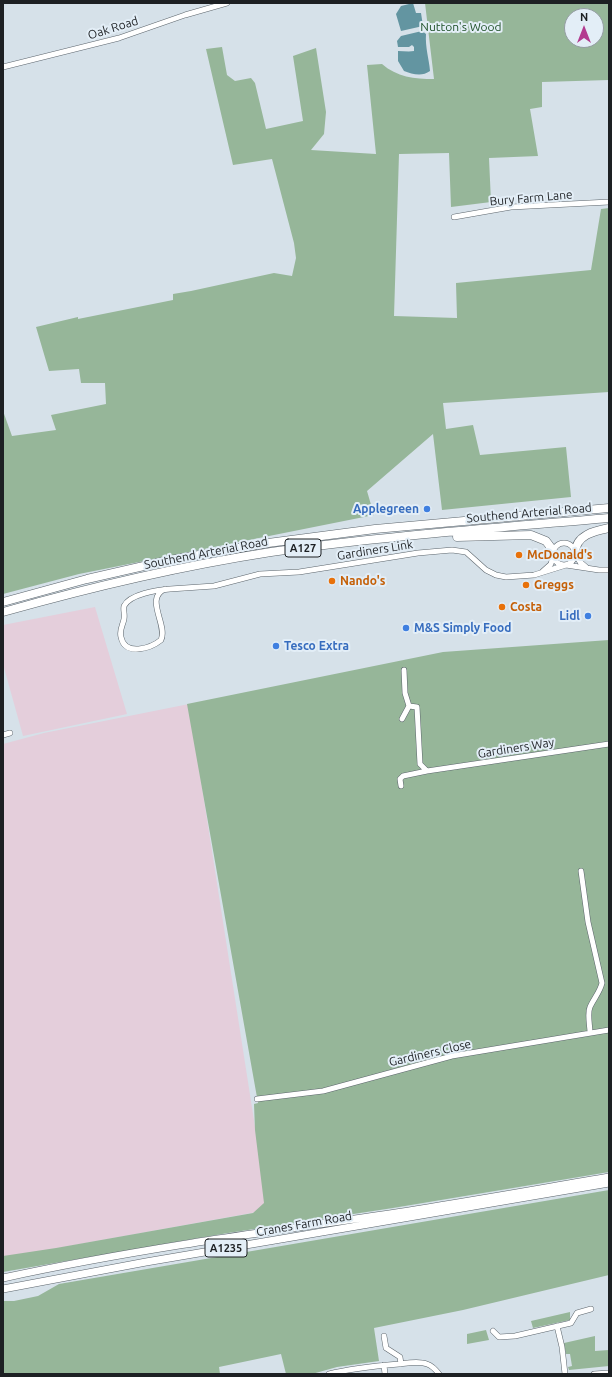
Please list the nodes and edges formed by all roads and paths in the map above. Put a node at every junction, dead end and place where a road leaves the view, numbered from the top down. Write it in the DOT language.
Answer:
graph roads {
  1 [pos="227,3"];
  2 [pos="3,67"];
  3 [pos="609,202"];
  4 [pos="454,217"];
  5 [pos="609,504"];
  6 [pos="609,508"];
  7 [pos="524,516"];
  8 [pos="609,518"];
  9 [pos="609,528"];
  10 [pos="357,541"];
  11 [pos="575,553"];
  12 [pos="553,554"];
  13 [pos="566,565"];
  14 [pos="593,569"];
  15 [pos="609,570"];
  16 [pos="534,575"];
  17 [pos="165,589"];
  18 [pos="3,602"];
  19 [pos="3,612"];
  20 [pos="404,670"];
  21 [pos="409,706"];
  22 [pos="402,719"];
  23 [pos="10,733"];
  24 [pos="3,735"];
  25 [pos="609,744"];
  26 [pos="427,772"];
  27 [pos="401,786"];
  28 [pos="581,871"];
  29 [pos="609,1030"];
  30 [pos="590,1033"];
  31 [pos="257,1099"];
  32 [pos="609,1177"];
  33 [pos="609,1184"];
  34 [pos="3,1278"];
  35 [pos="3,1289"];
  36 [pos="591,1309"];
  37 [pos="557,1326"];
  38 [pos="493,1331"];
  39 [pos="384,1336"];
  40 [pos="401,1364"];
  41 [pos="384,1365"];
  42 [pos="609,1373"];
  43 [pos="329,1374"];
  44 [pos="385,1374"];
  45 [pos="439,1374"];
  46 [pos="565,1374"];
  47 [pos="596,1374"];
  1 -- 2 [label="street, Oak Road"];
  3 -- 4 [label="street, Bury Farm Lane"];
  5 -- 7 [label="highway, A127"];
  6 -- 7 [label="highway, Southend Arterial Road / A127"];
  7 -- 18 [label="highway, Southend Arterial Road / A127"];
  8 -- 10 [label="highway, Southend Arterial Road / A127"];
  9 -- 11 [label="highway"];
  10 -- 12 [label="highway, A127"];
  10 -- 19 [label="highway, Southend Arterial Road / A127"];
  11 -- 12 [label="street"];
  11 -- 13 [label="street"];
  11 -- 14 [label="street"];
  12 -- 13 [label="street"];
  12 -- 16 [label="street, Gardiners Link"];
  13 -- 14 [label="street"];
  13 -- 16 [label="street, Gardiners Link"];
  14 -- 15 [label="street"];
  16 -- 17 [label="street, Gardiners Link"];
  17 -- 17 [label="street, Gardiners Link"];
  20 -- 21 [label="street"];
  21 -- 22 [label="street"];
  21 -- 26 [label="street"];
  23 -- 24 [label="street"];
  25 -- 26 [label="street, Gardiners Way"];
  26 -- 27 [label="street, Gardiners Way"];
  28 -- 30 [label="street"];
  29 -- 30 [label="street, Gardiners Close"];
  30 -- 31 [label="street, Gardiners Close"];
  32 -- 34 [label="main road, Cranes Farm Road / A1235"];
  33 -- 35 [label="main road, Cranes Farm Road / A1235"];
  36 -- 37 [label="street"];
  37 -- 38 [label="street"];
  37 -- 46 [label="street"];
  39 -- 40 [label="street"];
  40 -- 41 [label="street"];
  40 -- 45 [label="street"];
  41 -- 43 [label="street"];
  41 -- 44 [label="street"];
  42 -- 47 [label="street"];
}
